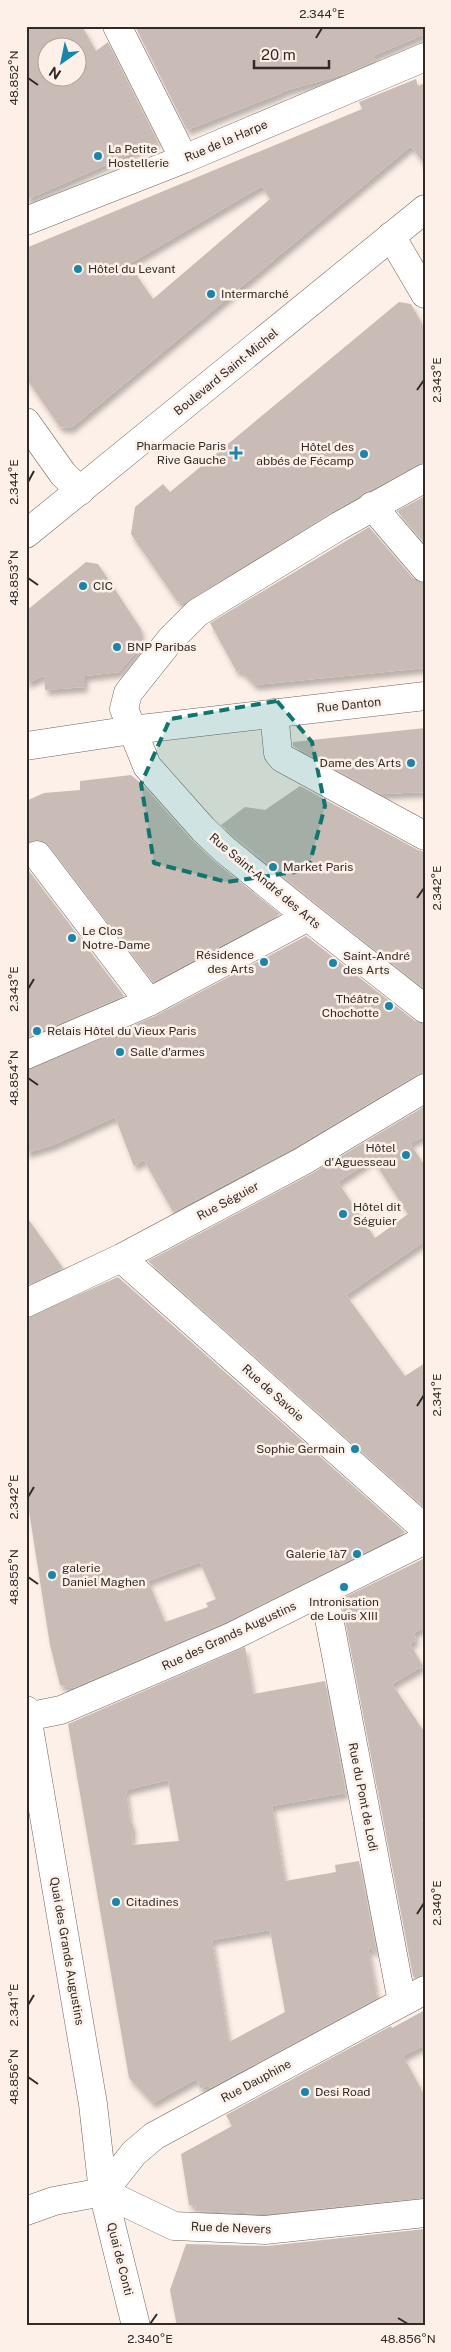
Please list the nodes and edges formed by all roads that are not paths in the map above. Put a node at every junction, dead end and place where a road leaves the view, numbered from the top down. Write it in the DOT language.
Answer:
graph roads {
  1 [pos="117,26"];
  2 [pos="425,57"];
  3 [pos="184,159"];
  4 [pos="425,209"];
  5 [pos="26,221"];
  6 [pos="391,236"];
  7 [pos="425,294"];
  8 [pos="26,422"];
  9 [pos="425,478"];
  10 [pos="80,492"];
  11 [pos="372,506"];
  12 [pos="26,534"];
  13 [pos="425,568"];
  14 [pos="425,696"];
  15 [pos="274,713"];
  16 [pos="132,730"];
  17 [pos="26,746"];
  18 [pos="425,836"];
  19 [pos="37,855"];
  20 [pos="308,917"];
  21 [pos="149,1002"];
  22 [pos="425,1009"];
  23 [pos="26,1054"];
  24 [pos="425,1088"];
  25 [pos="121,1258"];
  26 [pos="26,1303"];
  27 [pos="425,1530"];
  28 [pos="425,1540"];
  29 [pos="324,1592"];
  30 [pos="27,1715"];
  31 [pos="413,1996"];
  32 [pos="103,2192"];
  33 [pos="38,2207"];
  34 [pos="425,2213"];
  35 [pos="136,2326"];
  1 -- 3 [label="street"];
  2 -- 3 [label="street, Rue de la Harpe"];
  3 -- 5 [label="street, Rue de la Harpe"];
  4 -- 6 [label="street, Boulevard Saint-Michel"];
  6 -- 7 [label="street"];
  6 -- 10 [label="street, Boulevard Saint-Michel"];
  8 -- 10 [label="street"];
  9 -- 11 [label="street, Rue Saint-André des Arts"];
  10 -- 12 [label="street, Boulevard Saint-Michel"];
  11 -- 13 [label="street"];
  11 -- 16 [label="street, Rue Saint-André des Arts"];
  14 -- 15 [label="street, Rue Danton"];
  15 -- 16 [label="street, Rue Danton"];
  15 -- 18 [label="street"];
  16 -- 17 [label="street, Rue Danton"];
  16 -- 20 [label="street, Rue Saint-André des Arts"];
  19 -- 21 [label="street"];
  20 -- 21 [label="street"];
  20 -- 22 [label="street, Rue Saint-André des Arts"];
  21 -- 23 [label="street"];
  24 -- 25 [label="street, Rue Séguier"];
  25 -- 26 [label="street, Rue Séguier"];
  25 -- 27 [label="street, Rue de Savoie"];
  28 -- 29 [label="street, Rue des Grands Augustins"];
  29 -- 30 [label="street, Rue des Grands Augustins"];
  29 -- 31 [label="street, Rue du Pont de Lodi"];
  30 -- 32 [label="street, Quai des Grands Augustins"];
  31 -- 32 [label="street, Rue Dauphine"];
  32 -- 33 [label="street"];
  32 -- 34 [label="street, Rue de Nevers"];
  32 -- 35 [label="street, Quai de Conti"];
}
